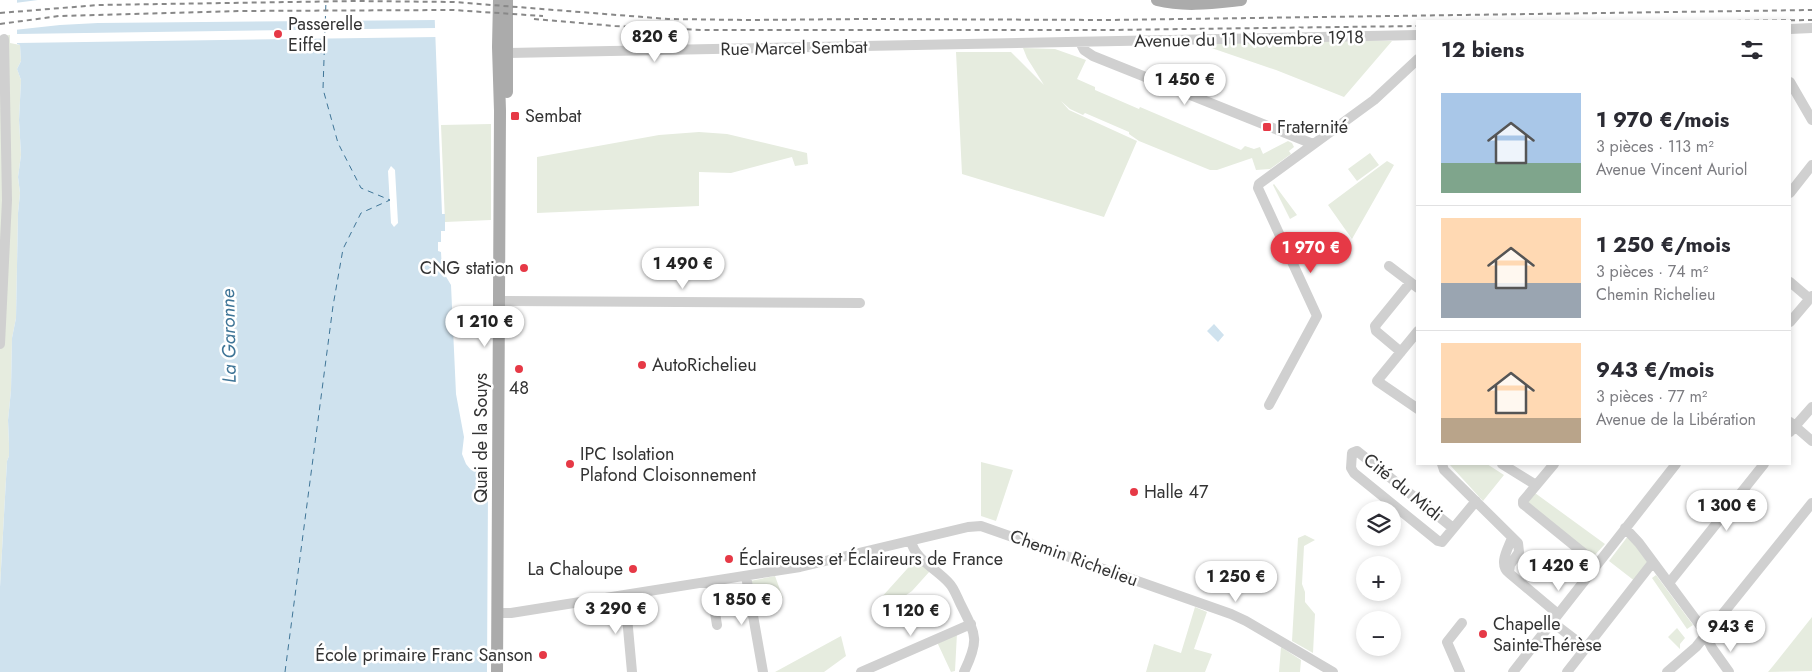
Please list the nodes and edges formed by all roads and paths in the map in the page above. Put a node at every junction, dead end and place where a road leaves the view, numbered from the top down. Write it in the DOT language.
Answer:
graph roads {
  1 [pos="499,0"];
  2 [pos="508,0"];
  3 [pos="1156,0"];
  4 [pos="1241,0"];
  5 [pos="1812,28"];
  6 [pos="1791,29"];
  7 [pos="1416,35"];
  8 [pos="4,39"];
  9 [pos="1080,42"];
  10 [pos="503,56"];
  11 [pos="1416,61"];
  12 [pos="1791,84"];
  13 [pos="1812,120"];
  14 [pos="1313,144"];
  15 [pos="1812,165"];
  16 [pos="1791,192"];
  17 [pos="1389,266"];
  18 [pos="1791,283"];
  19 [pos="1414,285"];
  20 [pos="1811,297"];
  21 [pos="502,301"];
  22 [pos="860,303"];
  23 [pos="1791,321"];
  24 [pos="1416,333"];
  25 [pos="0,344"];
  26 [pos="1401,352"];
  27 [pos="1269,405"];
  28 [pos="1812,407"];
  29 [pos="1416,408"];
  30 [pos="1792,427"];
  31 [pos="1812,440"];
  32 [pos="1442,465"];
  33 [pos="1504,465"];
  34 [pos="1553,465"];
  35 [pos="1675,465"];
  36 [pos="1763,465"];
  37 [pos="1536,485"];
  38 [pos="1476,501"];
  39 [pos="1812,503"];
  40 [pos="1453,528"];
  41 [pos="1625,528"];
  42 [pos="911,541"];
  43 [pos="1653,562"];
  44 [pos="1597,564"];
  45 [pos="746,576"];
  46 [pos="710,582"];
  47 [pos="1669,583"];
  48 [pos="625,595"];
  49 [pos="502,613"];
  50 [pos="1555,618"];
  51 [pos="1462,623"];
  52 [pos="971,624"];
  53 [pos="717,625"];
  54 [pos="1705,636"];
  55 [pos="1586,648"];
  56 [pos="497,672"];
  57 [pos="505,672"];
  58 [pos="632,672"];
  59 [pos="763,672"];
  60 [pos="861,672"];
  61 [pos="964,672"];
  62 [pos="1333,672"];
  63 [pos="1460,672"];
  64 [pos="1513,672"];
  65 [pos="1567,672"];
  66 [pos="1667,672"];
  67 [pos="1721,672"];
  68 [pos="1729,672"];
  1 -- 10 [label="main road, Quai de la Souys"];
  2 -- 10 [label="main road"];
  3 -- 4 [label="main road"];
  5 -- 6 [label="street"];
  7 -- 9 [label="street, Avenue du 11 Novembre 1918"];
  8 -- 25 [label="street"];
  9 -- 10 [label="street, Rue Marcel Sembat"];
  9 -- 14 [label="street"];
  10 -- 21 [label="main road, Quai de la Souys"];
  11 -- 14 [label="street"];
  12 -- 13 [label="street"];
  14 -- 27 [label="street"];
  15 -- 16 [label="street"];
  17 -- 19 [label="street"];
  18 -- 20 [label="street"];
  19 -- 26 [label="street"];
  20 -- 23 [label="street"];
  21 -- 22 [label="street"];
  21 -- 49 [label="main road, Quai de la Souys"];
  24 -- 26 [label="street"];
  26 -- 29 [label="street"];
  28 -- 30 [label="street"];
  30 -- 31 [label="street"];
  32 -- 38 [label="street, Cité du Midi"];
  33 -- 37 [label="street"];
  34 -- 37 [label="street"];
  35 -- 41 [label="street"];
  36 -- 47 [label="street"];
  37 -- 44 [label="street"];
  38 -- 40 [label="street, Cité du Midi"];
  38 -- 50 [label="street, Cité du Midi"];
  39 -- 54 [label="street"];
  40 -- 40 [label="street, Cité du Midi"];
  41 -- 43 [label="street"];
  41 -- 44 [label="street"];
  42 -- 45 [label="street, Chemin Richelieu"];
  42 -- 52 [label="street"];
  42 -- 62 [label="street, Chemin Richelieu"];
  43 -- 47 [label="street"];
  43 -- 55 [label="street"];
  44 -- 50 [label="street"];
  45 -- 46 [label="street, Chemin Richelieu"];
  45 -- 59 [label="street"];
  46 -- 48 [label="street, Chemin Richelieu"];
  46 -- 53 [label="street"];
  47 -- 54 [label="street"];
  48 -- 49 [label="street, Chemin Richelieu"];
  48 -- 58 [label="street"];
  49 -- 56 [label="main road, Quai de la Souys"];
  49 -- 57 [label="main road, Quai de la Souys"];
  50 -- 55 [label="street, Cité du Midi"];
  50 -- 64 [label="street"];
  51 -- 63 [label="street"];
  52 -- 60 [label="street"];
  52 -- 61 [label="street"];
  54 -- 66 [label="street"];
  54 -- 67 [label="street"];
  54 -- 68 [label="street"];
  55 -- 65 [label="street"];
}
